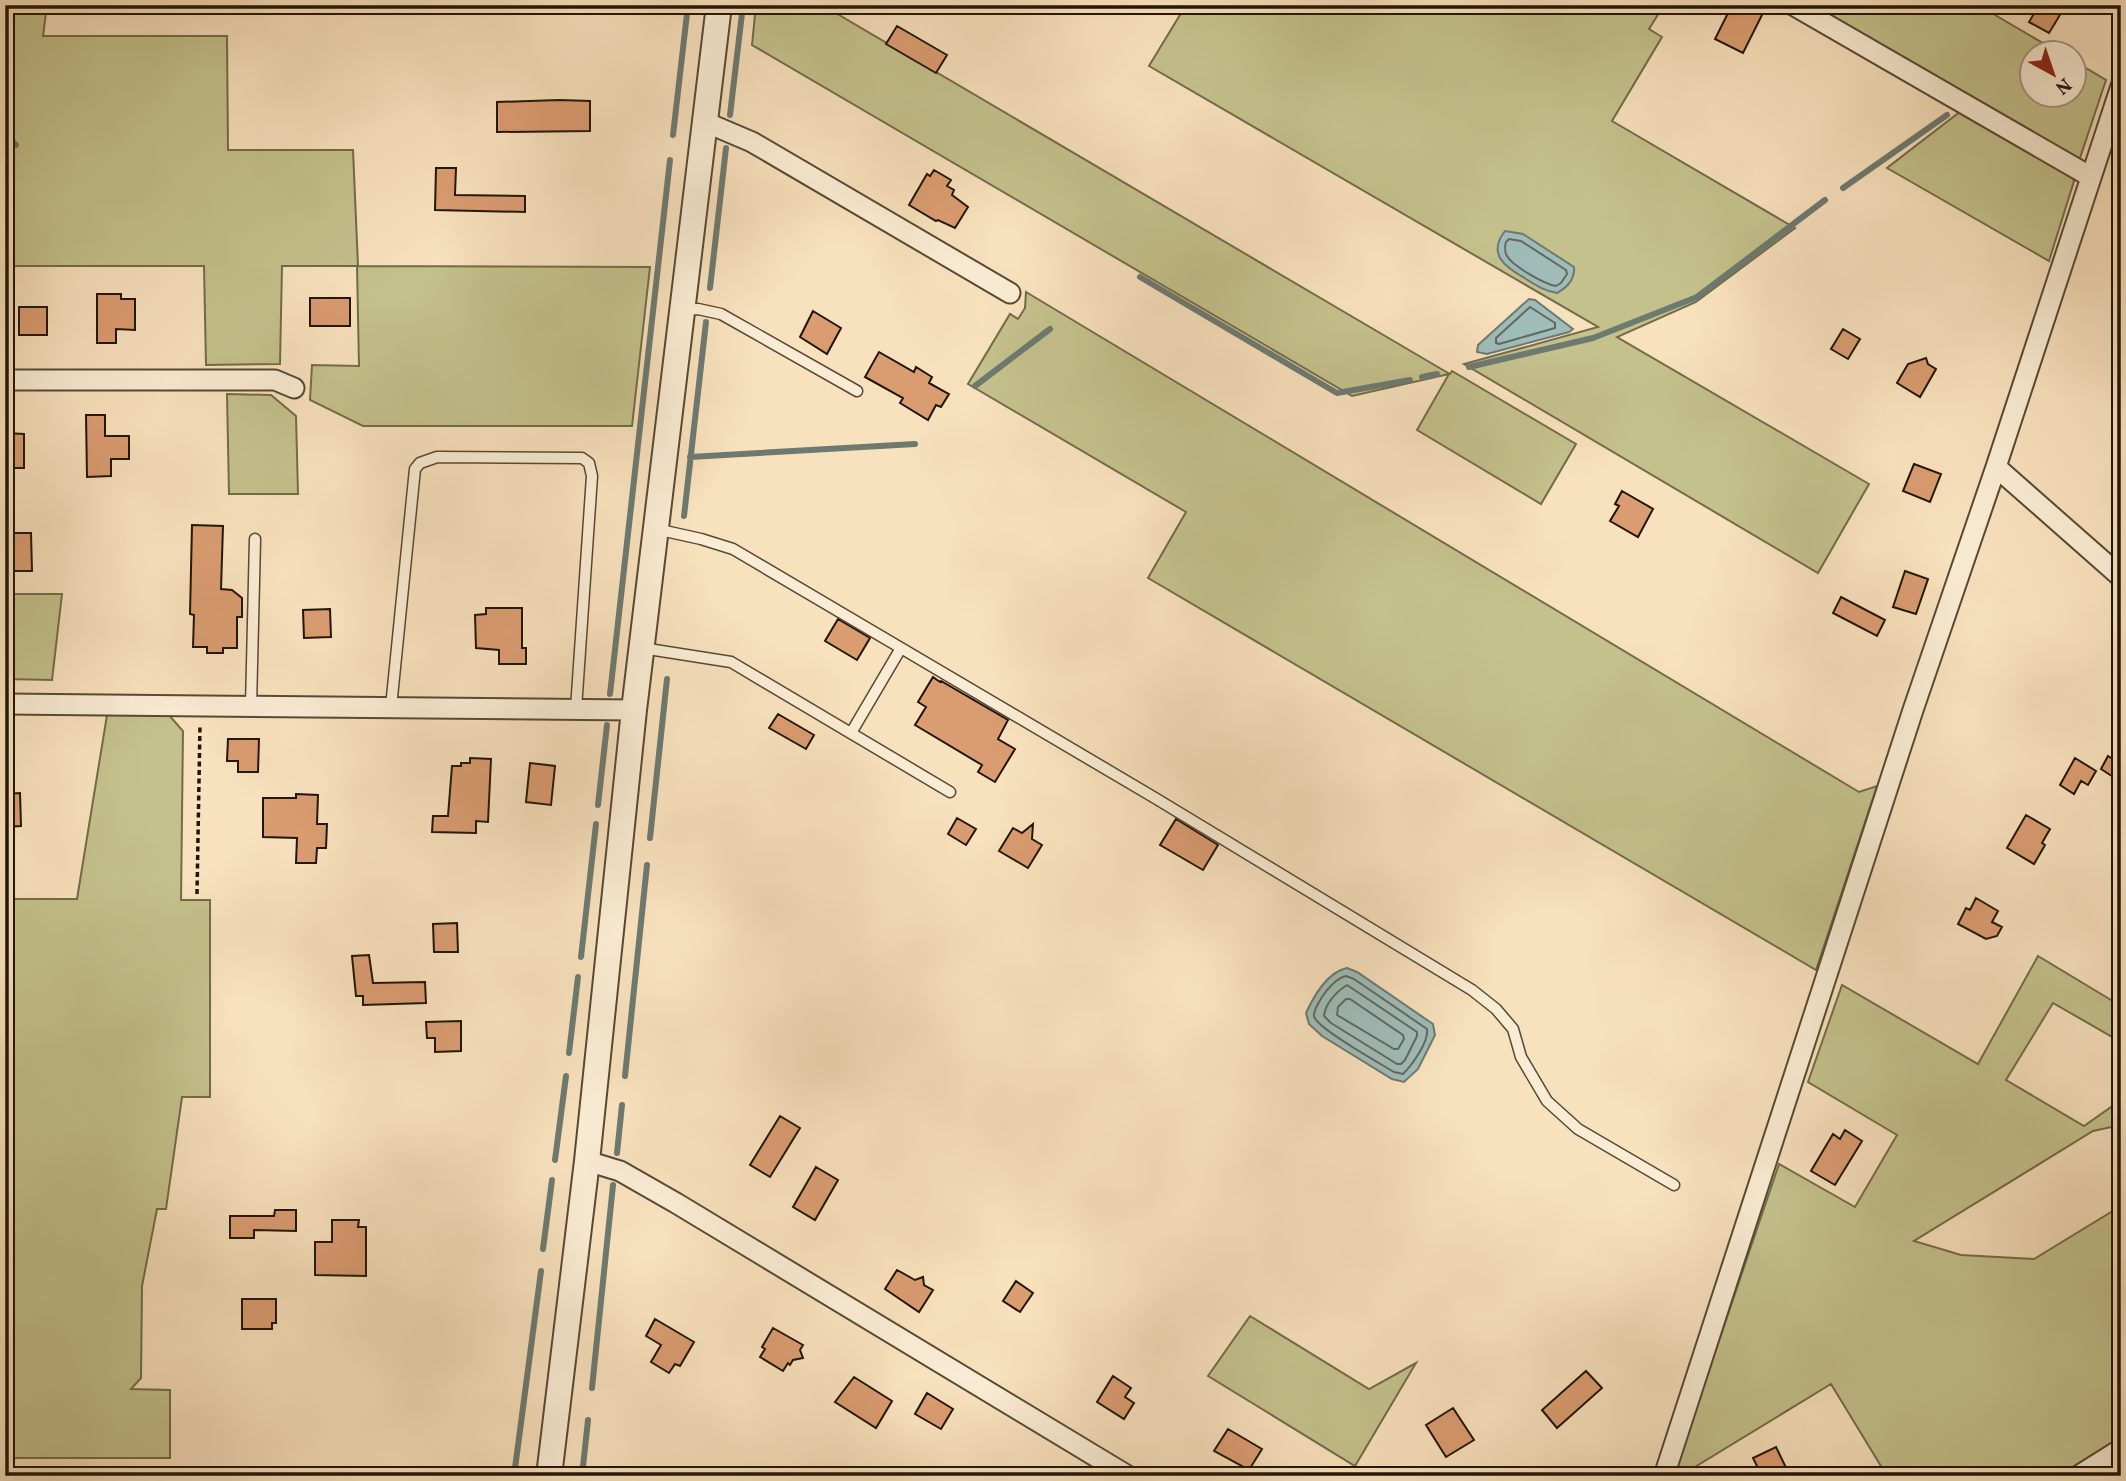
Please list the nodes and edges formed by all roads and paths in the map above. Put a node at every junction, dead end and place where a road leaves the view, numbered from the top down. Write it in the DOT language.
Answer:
graph roads {
  1 [pos="719,5"];
  2 [pos="1793,5"];
  3 [pos="2121,86"];
  4 [pos="705,122"];
  5 [pos="2091,177"];
  6 [pos="1010,293"];
  7 [pos="683,310"];
  8 [pos="5,380"];
  9 [pos="295,388"];
  10 [pos="857,391"];
  11 [pos="1996,467"];
  12 [pos="656,529"];
  13 [pos="255,539"];
  14 [pos="2121,576"];
  15 [pos="642,648"];
  16 [pos="901,648"];
  17 [pos="5,704"];
  18 [pos="202,706"];
  19 [pos="251,706"];
  20 [pos="391,707"];
  21 [pos="576,709"];
  22 [pos="634,710"];
  23 [pos="851,733"];
  24 [pos="950,792"];
  25 [pos="197,894"];
  26 [pos="587,1161"];
  27 [pos="1674,1185"];
  28 [pos="2121,1449"];
  29 [pos="549,1476"];
  30 [pos="1128,1476"];
  31 [pos="1664,1476"];
  32 [pos="2078,1476"];
  1 -- 4 [label="street"];
  2 -- 5 [label="street"];
  3 -- 5 [label="street"];
  4 -- 6 [label="street"];
  4 -- 7 [label="street"];
  5 -- 11 [label="street"];
  7 -- 10 [label="lane"];
  7 -- 12 [label="street"];
  8 -- 9 [label="street"];
  11 -- 14 [label="street"];
  11 -- 31 [label="street"];
  12 -- 15 [label="street"];
  12 -- 16 [label="lane"];
  13 -- 19 [label="lane"];
  15 -- 22 [label="street"];
  15 -- 23 [label="lane"];
  16 -- 23 [label="lane"];
  16 -- 27 [label="lane"];
  17 -- 18 [label="street"];
  18 -- 19 [label="street"];
  18 -- 25 [label="path"];
  19 -- 20 [label="street"];
  20 -- 21 [label="street"];
  20 -- 21 [label="lane"];
  21 -- 22 [label="street"];
  22 -- 26 [label="street"];
  23 -- 24 [label="lane"];
  26 -- 29 [label="street"];
  26 -- 30 [label="street"];
  28 -- 32 [label="street"];
}
